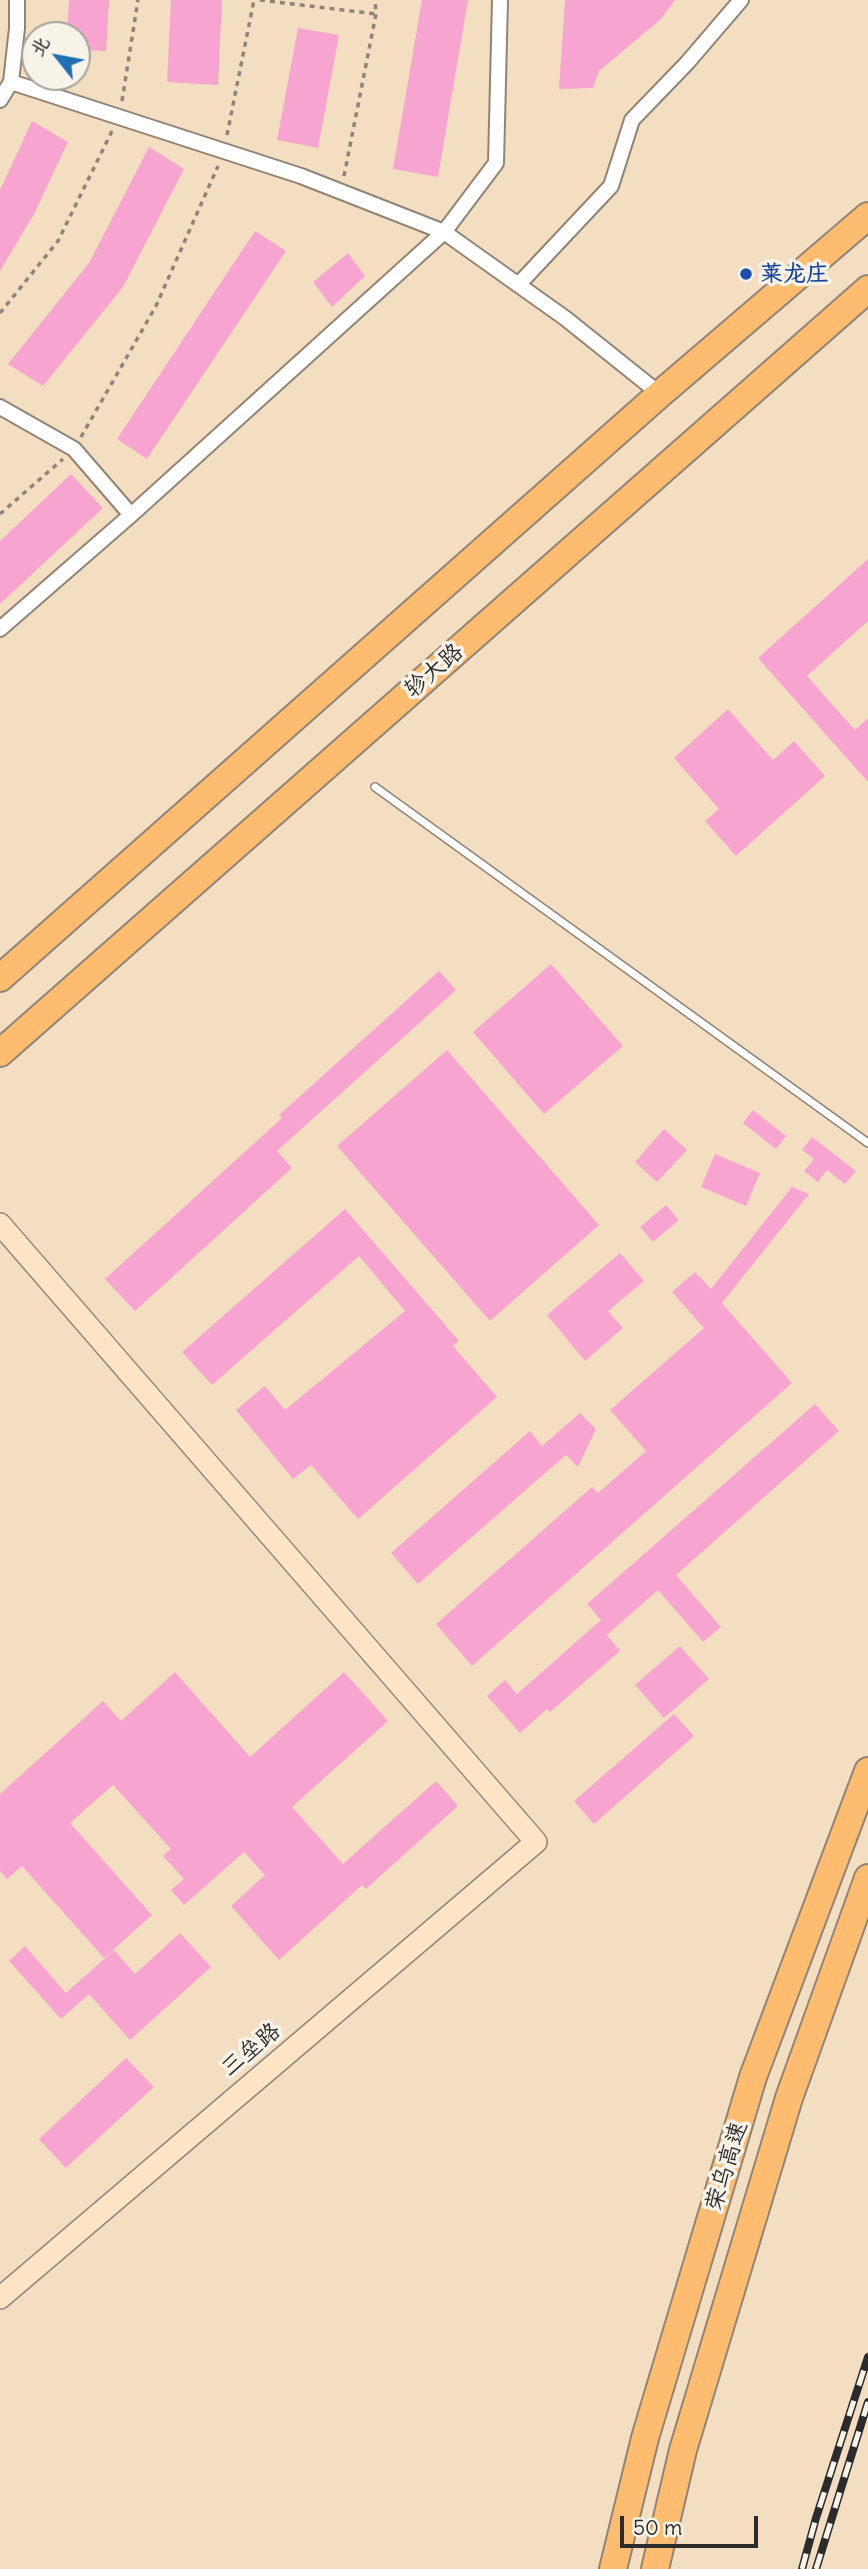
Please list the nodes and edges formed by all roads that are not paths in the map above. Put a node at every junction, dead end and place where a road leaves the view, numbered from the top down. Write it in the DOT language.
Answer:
graph roads {
  1 [pos="17,0"];
  2 [pos="500,0"];
  3 [pos="741,0"];
  4 [pos="11,82"];
  5 [pos="0,100"];
  6 [pos="868,216"];
  7 [pos="444,232"];
  8 [pos="518,285"];
  9 [pos="868,289"];
  10 [pos="660,394"];
  11 [pos="0,407"];
  12 [pos="131,515"];
  13 [pos="0,629"];
  14 [pos="375,787"];
  15 [pos="0,978"];
  16 [pos="0,1053"];
  17 [pos="868,1143"];
  18 [pos="0,1224"];
  19 [pos="868,1771"];
  20 [pos="868,1878"];
  21 [pos="0,2298"];
  22 [pos="613,2569"];
  23 [pos="655,2569"];
  1 -- 4 [label="street"];
  2 -- 7 [label="street"];
  3 -- 8 [label="street"];
  4 -- 5 [label="street"];
  4 -- 7 [label="street"];
  6 -- 10 [label="highway"];
  7 -- 8 [label="street"];
  7 -- 12 [label="street"];
  8 -- 10 [label="street"];
  9 -- 16 [label="highway, 轸大路"];
  10 -- 15 [label="highway"];
  11 -- 12 [label="street"];
  12 -- 13 [label="street"];
  14 -- 17 [label="lane"];
  18 -- 21 [label="street, 三垒路"];
  19 -- 22 [label="highway, 荣乌高速"];
  20 -- 23 [label="highway, 荣乌高速"];
}
